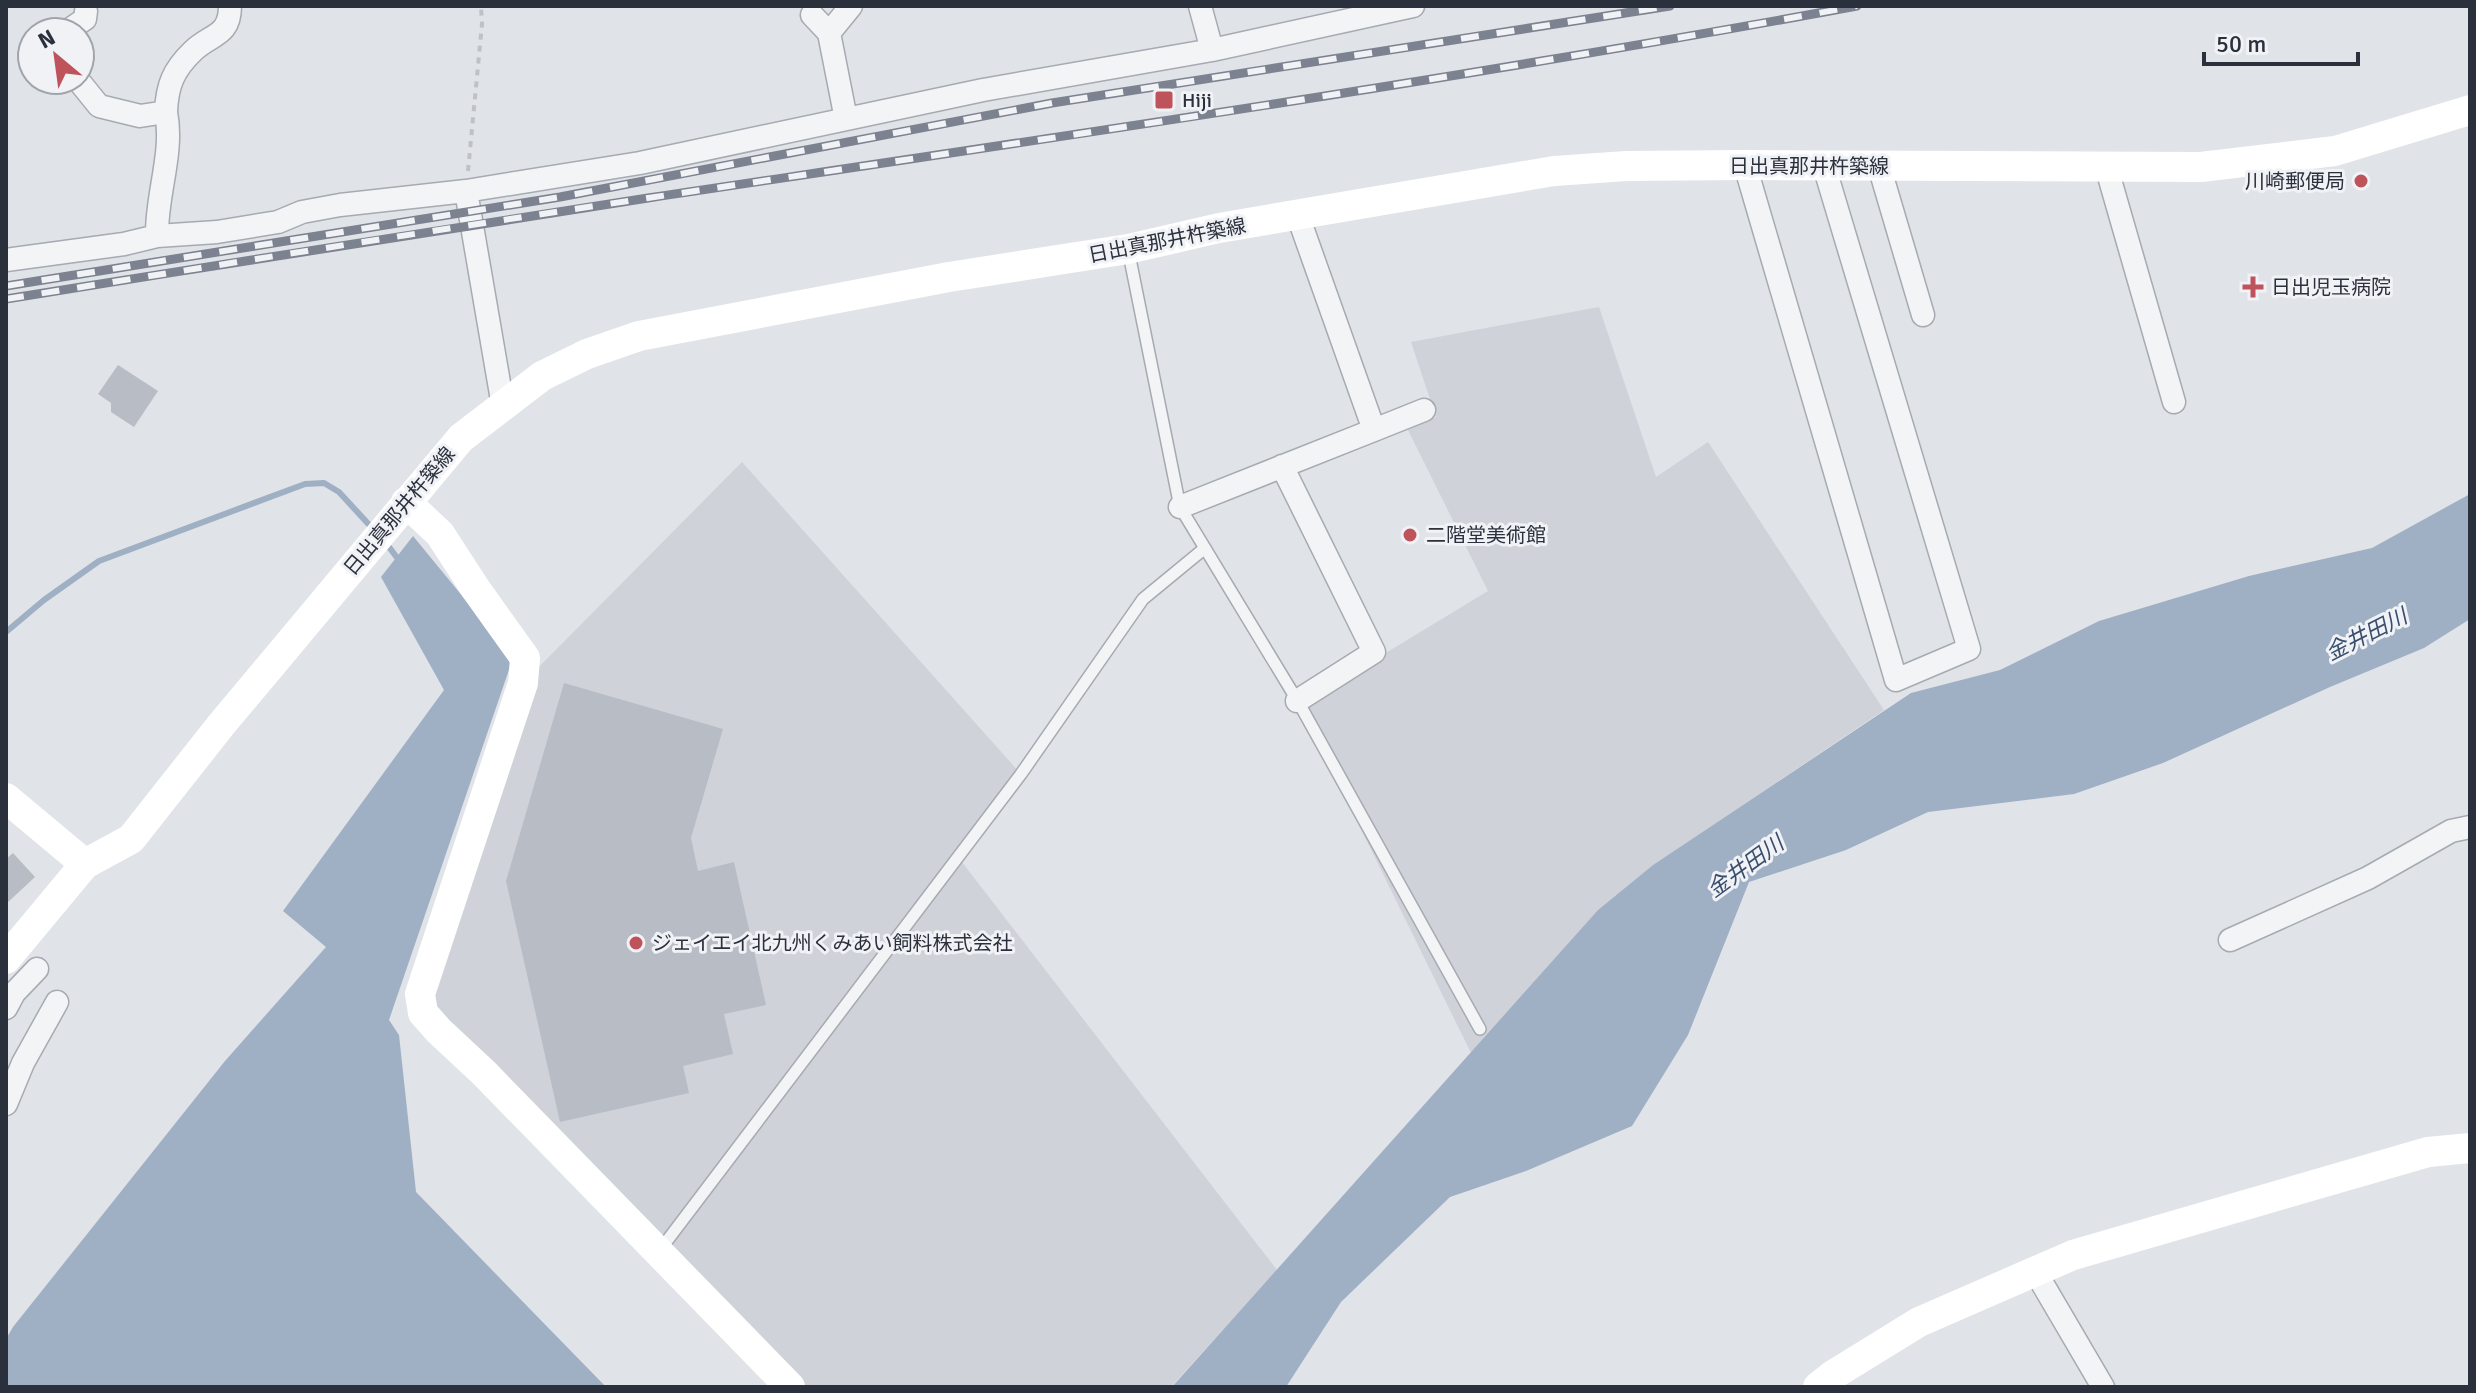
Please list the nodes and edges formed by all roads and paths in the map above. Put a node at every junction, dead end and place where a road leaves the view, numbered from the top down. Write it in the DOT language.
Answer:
graph roads {
  1 [pos="230,6"];
  2 [pos="481,6"];
  3 [pos="851,6"];
  4 [pos="1200,6"];
  5 [pos="1413,6"];
  6 [pos="86,11"];
  7 [pos="812,15"];
  8 [pos="85,16"];
  9 [pos="829,33"];
  10 [pos="1212,50"];
  11 [pos="91,96"];
  12 [pos="2470,110"];
  13 [pos="166,112"];
  14 [pos="846,119"];
  15 [pos="1745,165"];
  16 [pos="1824,166"];
  17 [pos="1879,166"];
  18 [pos="2106,166"];
  19 [pos="466,191"];
  20 [pos="1298,216"];
  21 [pos="157,236"];
  22 [pos="1128,249"];
  23 [pos="6,260"];
  24 [pos="1923,315"];
  25 [pos="2174,402"];
  26 [pos="503,406"];
  27 [pos="1424,410"];
  28 [pos="1374,430"];
  29 [pos="1282,466"];
  30 [pos="406,502"];
  31 [pos="1180,507"];
  32 [pos="1205,548"];
  33 [pos="1297,701"];
  34 [pos="6,798"];
  35 [pos="2470,827"];
  36 [pos="85,864"];
  37 [pos="2230,940"];
  38 [pos="6,959"];
  39 [pos="37,969"];
  40 [pos="57,1002"];
  41 [pos="6,1008"];
  42 [pos="1480,1029"];
  43 [pos="6,1104"];
  44 [pos="2470,1148"];
  45 [pos="659,1250"];
  46 [pos="2035,1271"];
  47 [pos="790,1387"];
  48 [pos="1818,1387"];
  49 [pos="2103,1387"];
  1 -- 13 [label="street"];
  2 -- 19 [label="path"];
  3 -- 9 [label="street"];
  4 -- 10 [label="street"];
  5 -- 10 [label="street"];
  6 -- 8 [label="street"];
  7 -- 9 [label="street"];
  9 -- 14 [label="street"];
  10 -- 14 [label="street"];
  11 -- 13 [label="street"];
  12 -- 18 [label="main road, 日出真那井杵築線"];
  13 -- 21 [label="street"];
  14 -- 19 [label="street"];
  15 -- 16 [label="main road, 日出真那井杵築線"];
  15 -- 16 [label="street"];
  15 -- 20 [label="main road, 日出真那井杵築線"];
  16 -- 17 [label="main road, 日出真那井杵築線"];
  17 -- 18 [label="main road, 日出真那井杵築線"];
  17 -- 24 [label="street"];
  18 -- 25 [label="street"];
  19 -- 21 [label="street"];
  19 -- 26 [label="street"];
  20 -- 22 [label="main road, 日出真那井杵築線"];
  20 -- 28 [label="street"];
  21 -- 23 [label="street"];
  22 -- 26 [label="main road, 日出真那井杵築線"];
  22 -- 31 [label="lane"];
  26 -- 30 [label="main road, 日出真那井杵築線"];
  27 -- 28 [label="street"];
  28 -- 29 [label="street"];
  29 -- 31 [label="street"];
  29 -- 33 [label="street"];
  30 -- 36 [label="main road, 日出真那井杵築線"];
  30 -- 45 [label="main road"];
  31 -- 32 [label="lane"];
  32 -- 33 [label="lane"];
  32 -- 45 [label="lane"];
  33 -- 42 [label="lane"];
  34 -- 36 [label="main road"];
  35 -- 37 [label="street"];
  36 -- 38 [label="main road"];
  39 -- 41 [label="street"];
  40 -- 43 [label="street"];
  44 -- 46 [label="main road"];
  45 -- 47 [label="main road"];
  46 -- 48 [label="main road"];
  46 -- 49 [label="street"];
}
